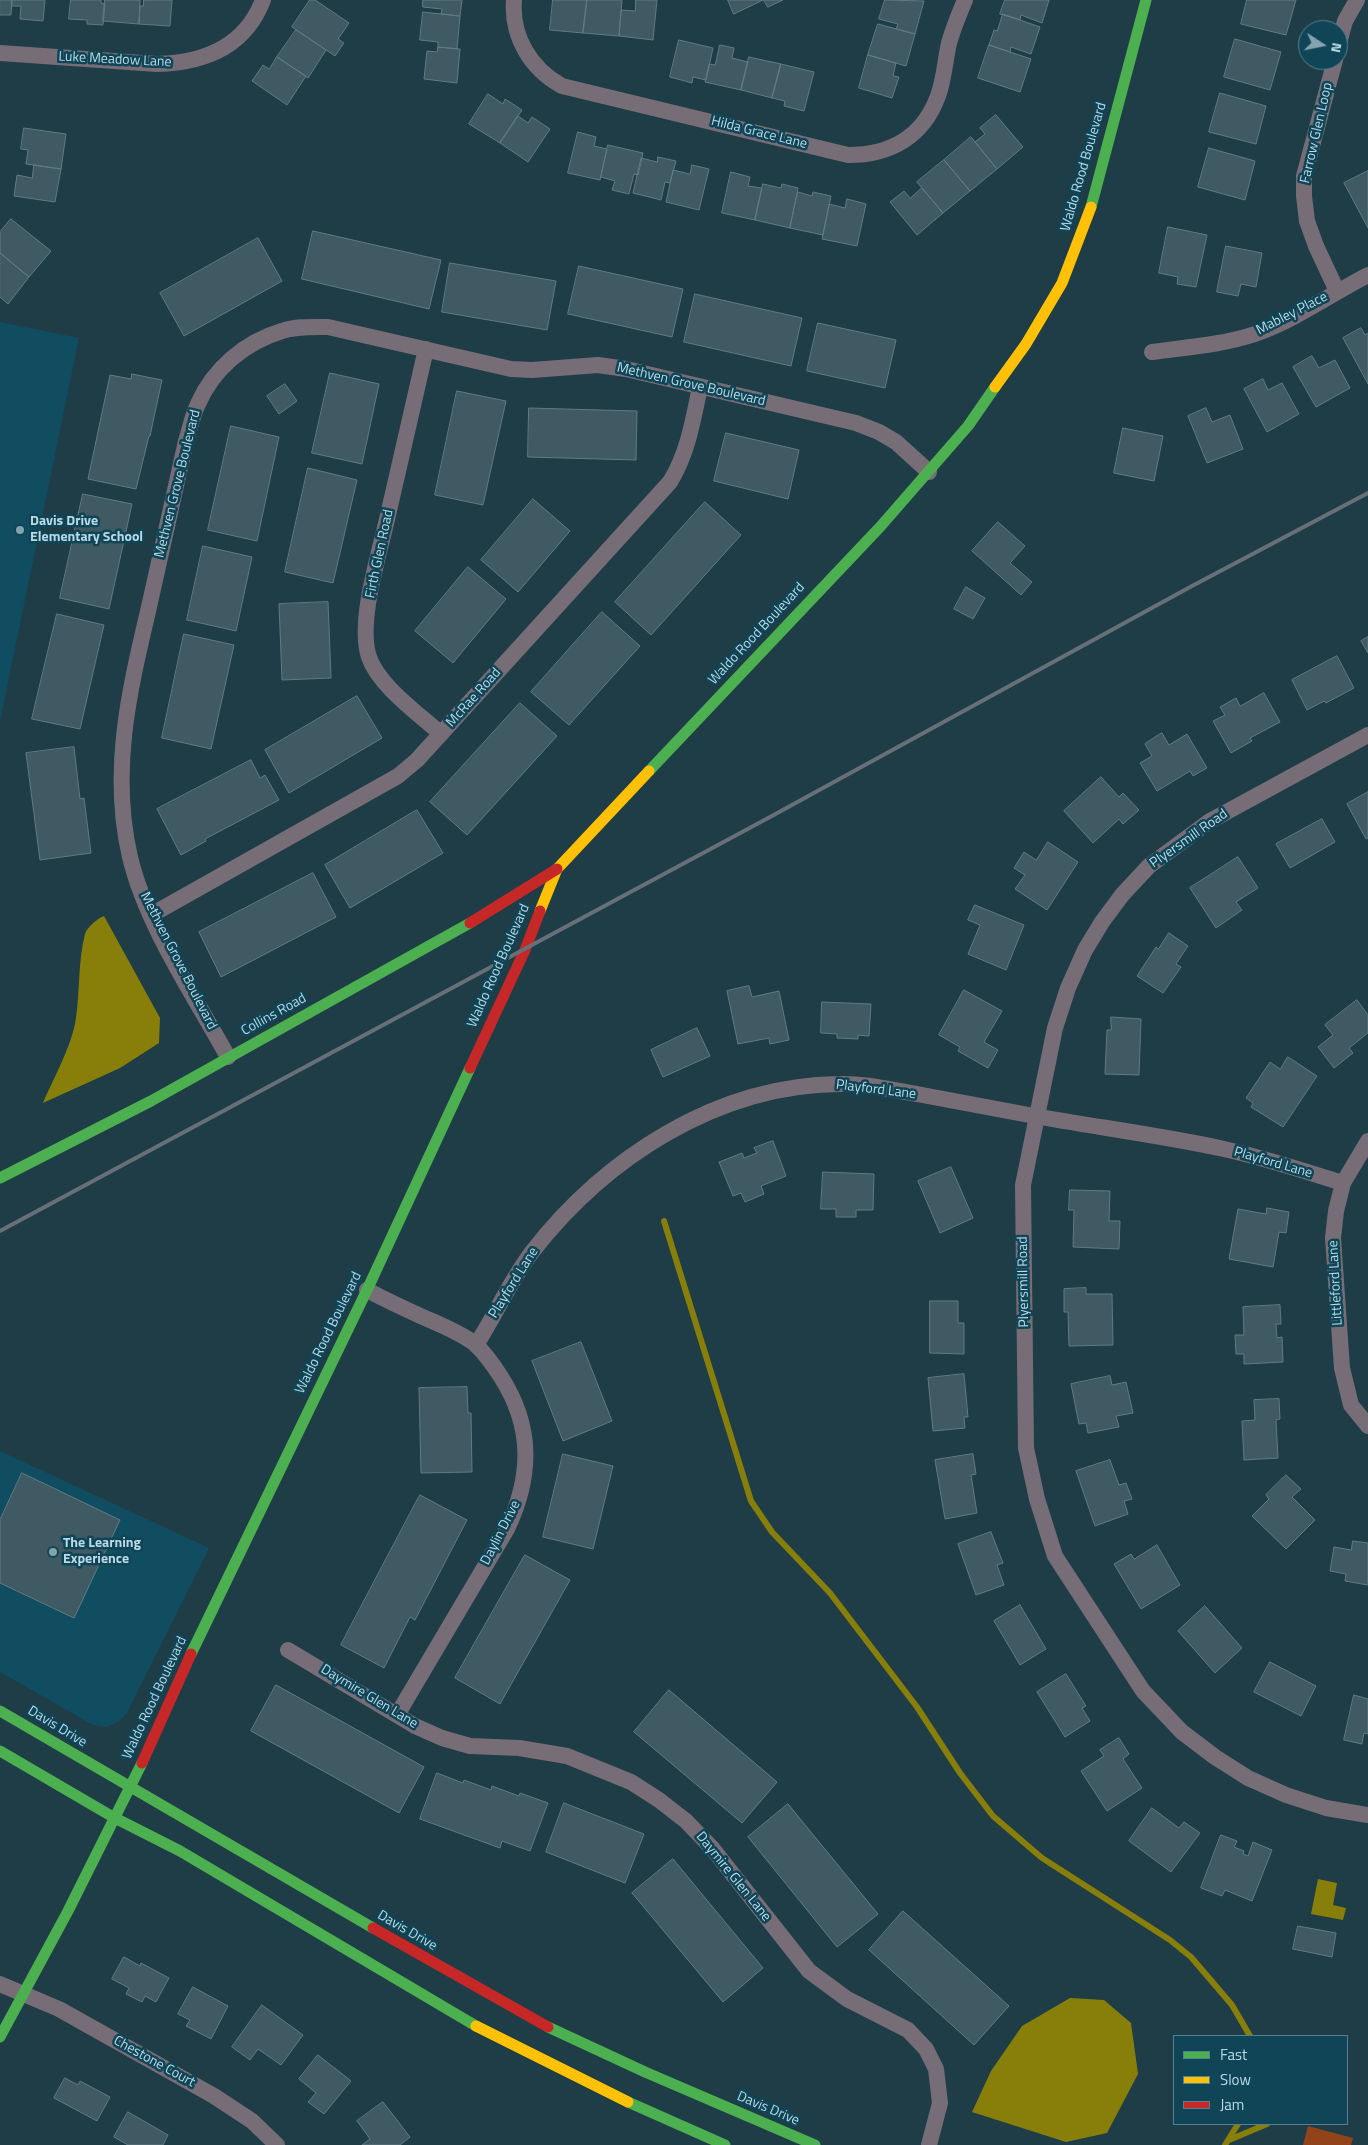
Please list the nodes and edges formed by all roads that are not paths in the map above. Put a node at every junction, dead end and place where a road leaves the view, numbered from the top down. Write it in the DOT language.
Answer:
graph roads {
  1 [pos="263,0"];
  2 [pos="514,0"];
  3 [pos="964,0"];
  4 [pos="1146,0"];
  5 [pos="1357,0"];
  6 [pos="1346,20"];
  7 [pos="0,53"];
  8 [pos="1332,70"];
  9 [pos="1368,275"];
  10 [pos="1337,291"];
  11 [pos="426,349"];
  12 [pos="1152,352"];
  13 [pos="700,387"];
  14 [pos="929,472"];
  15 [pos="441,734"];
  16 [pos="1368,735"];
  17 [pos="557,869"];
  18 [pos="151,915"];
  19 [pos="228,1057"];
  20 [pos="1037,1116"];
  21 [pos="1368,1141"];
  22 [pos="0,1178"];
  23 [pos="1343,1183"];
  24 [pos="367,1290"];
  25 [pos="476,1345"];
  26 [pos="1368,1426"];
  27 [pos="288,1650"];
  28 [pos="0,1710"];
  29 [pos="397,1715"];
  30 [pos="0,1751"];
  31 [pos="130,1787"];
  32 [pos="1368,1815"];
  33 [pos="113,1817"];
  34 [pos="0,1984"];
  35 [pos="23,1994"];
  36 [pos="0,2037"];
  37 [pos="277,2145"];
  38 [pos="725,2145"];
  39 [pos="815,2145"];
  40 [pos="929,2145"];
  1 -- 7 [label="street, Luke Meadow Lane"];
  2 -- 3 [label="street, Hilda Grace Lane"];
  4 -- 14 [label="street, Waldo Rood Boulevard"];
  5 -- 6 [label="street"];
  8 -- 10 [label="street, Farrow Glen Loop"];
  9 -- 10 [label="street, Mabley Place"];
  10 -- 12 [label="street, Mabley Place"];
  11 -- 13 [label="street, Methven Grove Boulevard"];
  11 -- 15 [label="street, Firth Glen Road"];
  11 -- 18 [label="street, Methven Grove Boulevard"];
  13 -- 14 [label="street, Methven Grove Boulevard"];
  13 -- 15 [label="street, McRae Road"];
  14 -- 17 [label="street, Waldo Rood Boulevard"];
  15 -- 18 [label="street, McRae Road"];
  16 -- 20 [label="street, Plyersmill Road"];
  17 -- 19 [label="street, Collins Road"];
  17 -- 24 [label="street, Waldo Rood Boulevard"];
  18 -- 19 [label="street, Methven Grove Boulevard"];
  19 -- 22 [label="street, Collins Road"];
  20 -- 23 [label="street, Playford Lane"];
  20 -- 25 [label="street, Playford Lane"];
  20 -- 32 [label="street, Plyersmill Road"];
  21 -- 23 [label="street, Littleford Lane"];
  23 -- 26 [label="street, Littleford Lane"];
  24 -- 25 [label="street, Daylin Drive"];
  24 -- 31 [label="street, Waldo Rood Boulevard"];
  25 -- 29 [label="street, Daylin Drive"];
  27 -- 29 [label="street, Daymire Glen Lane"];
  28 -- 31 [label="street, Davis Drive"];
  29 -- 40 [label="street, Daymire Glen Lane"];
  30 -- 33 [label="street"];
  31 -- 33 [label="street, Waldo Rood Boulevard"];
  31 -- 39 [label="street, Davis Drive"];
  33 -- 35 [label="street, Waldo Rood Boulevard"];
  33 -- 38 [label="street"];
  34 -- 35 [label="street, Chestone Court"];
  35 -- 36 [label="street, Waldo Rood Boulevard"];
  35 -- 37 [label="street, Chestone Court"];
}
